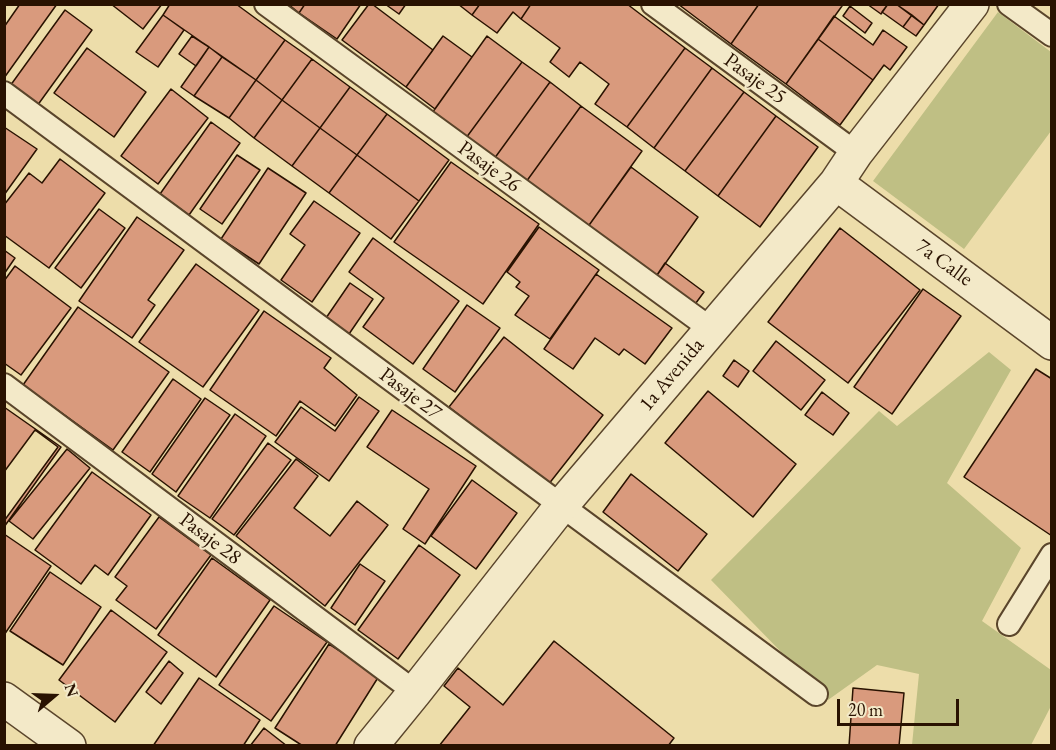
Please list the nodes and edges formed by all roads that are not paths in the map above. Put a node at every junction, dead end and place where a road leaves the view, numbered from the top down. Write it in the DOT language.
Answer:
graph roads {
  1 [pos="266,4"];
  2 [pos="653,4"];
  3 [pos="972,4"];
  4 [pos="1009,4"];
  5 [pos="1052,35"];
  6 [pos="4,93"];
  7 [pos="856,153"];
  8 [pos="836,183"];
  9 [pos="711,329"];
  10 [pos="1052,343"];
  11 [pos="4,385"];
  12 [pos="561,506"];
  13 [pos="1052,555"];
  14 [pos="1009,624"];
  15 [pos="415,692"];
  16 [pos="816,694"];
  17 [pos="4,699"];
  18 [pos="69,746"];
  19 [pos="371,746"];
  1 -- 9 [label="lane, Pasaje 26"];
  2 -- 7 [label="lane, Pasaje 25"];
  3 -- 7 [label="street, 1a Avenida"];
  4 -- 5 [label="lane"];
  6 -- 12 [label="lane, Pasaje 27"];
  7 -- 8 [label="street, 1a Avenida"];
  8 -- 9 [label="street, 1a Avenida"];
  8 -- 10 [label="street, 7a Calle"];
  9 -- 12 [label="street, 1a Avenida"];
  11 -- 15 [label="lane, Pasaje 28"];
  12 -- 15 [label="street, 1a Avenida"];
  12 -- 16 [label="lane, Pasaje 27"];
  13 -- 14 [label="lane"];
  15 -- 19 [label="street, 1a Avenida"];
  17 -- 18 [label="street"];
}
